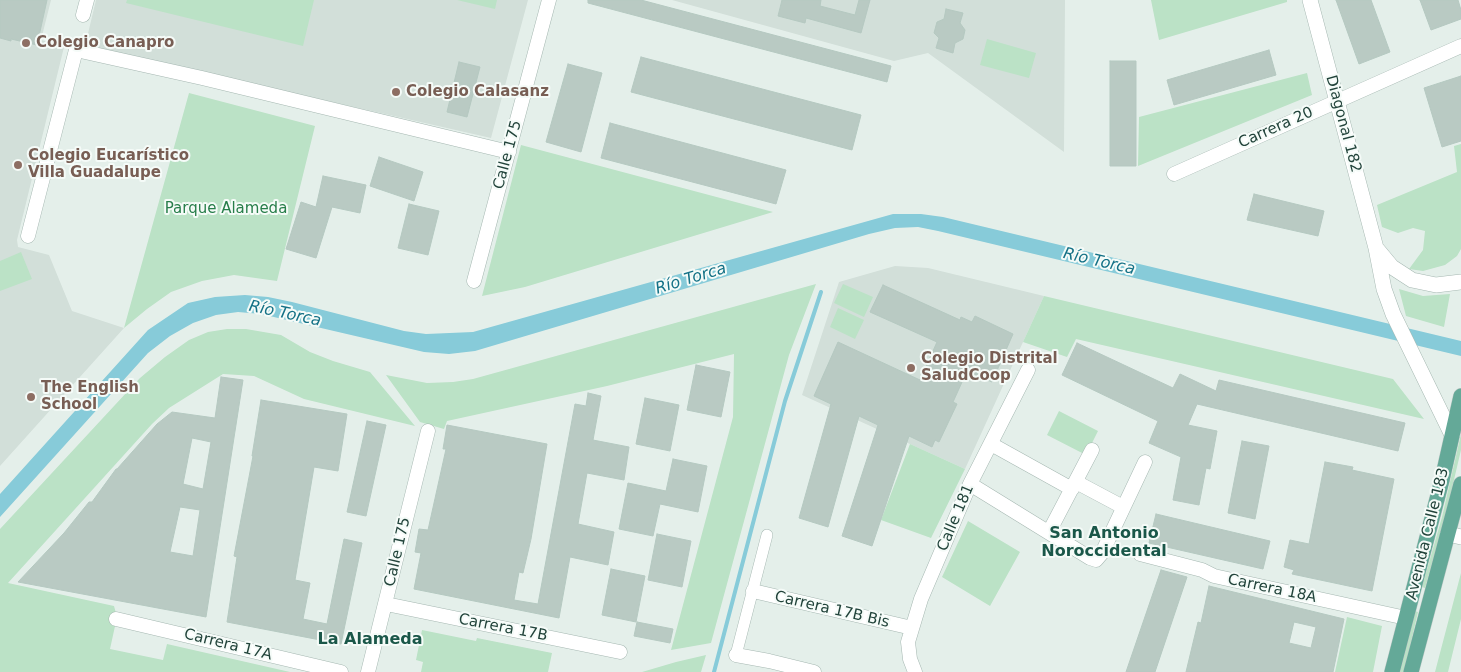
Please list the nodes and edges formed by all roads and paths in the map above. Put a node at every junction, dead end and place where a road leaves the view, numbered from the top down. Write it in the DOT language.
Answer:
graph roads {
  1 [pos="87,0"];
  2 [pos="549,0"];
  3 [pos="1310,0"];
  4 [pos="83,15"];
  5 [pos="1461,46"];
  6 [pos="1337,100"];
  7 [pos="509,152"];
  8 [pos="1174,174"];
  9 [pos="28,236"];
  10 [pos="1376,248"];
  11 [pos="474,281"];
  12 [pos="1461,282"];
  13 [pos="1028,370"];
  14 [pos="1461,396"];
  15 [pos="428,431"];
  16 [pos="1452,435"];
  17 [pos="991,444"];
  18 [pos="1092,450"];
  19 [pos="1145,462"];
  20 [pos="970,484"];
  21 [pos="1461,484"];
  22 [pos="1074,486"];
  23 [pos="1123,507"];
  24 [pos="1049,532"];
  25 [pos="767,535"];
  26 [pos="1455,535"];
  27 [pos="1140,554"];
  28 [pos="753,591"];
  29 [pos="386,604"];
  30 [pos="1406,618"];
  31 [pos="116,619"];
  32 [pos="912,628"];
  33 [pos="620,652"];
  34 [pos="736,655"];
  35 [pos="769,661"];
  36 [pos="341,672"];
  37 [pos="368,672"];
  38 [pos="756,672"];
  39 [pos="814,672"];
  40 [pos="915,672"];
  41 [pos="1392,672"];
  42 [pos="1411,672"];
  1 -- 4 [label="street"];
  2 -- 7 [label="street, Calle 175"];
  3 -- 6 [label="street, Diagonal 182"];
  5 -- 6 [label="street, Carrera 20"];
  6 -- 8 [label="street, Carrera 20"];
  6 -- 10 [label="street, Diagonal 182"];
  7 -- 9 [label="street"];
  7 -- 11 [label="street, Calle 175"];
  10 -- 12 [label="street, Diagonal 182"];
  10 -- 16 [label="street, Diagonal 182"];
  13 -- 17 [label="street, Calle 181"];
  14 -- 16 [label="main road, Avenida Calle 183"];
  15 -- 29 [label="street, Calle 175"];
  16 -- 30 [label="main road, Avenida Calle 183"];
  17 -- 20 [label="street, Calle 181"];
  17 -- 22 [label="street"];
  18 -- 22 [label="street"];
  19 -- 23 [label="street"];
  20 -- 24 [label="street"];
  20 -- 32 [label="street, Calle 181"];
  21 -- 26 [label="main road, Avenida Calle 183"];
  22 -- 23 [label="street"];
  22 -- 24 [label="street"];
  23 -- 24 [label="street"];
  25 -- 28 [label="street"];
  26 -- 42 [label="main road, Avenida Calle 183"];
  27 -- 30 [label="street, Carrera 18A"];
  28 -- 32 [label="street, Carrera 17B Bis"];
  28 -- 34 [label="street"];
  29 -- 33 [label="street, Carrera 17B"];
  29 -- 37 [label="street, Calle 175"];
  30 -- 41 [label="main road, Avenida Calle 183"];
  31 -- 36 [label="street, Carrera 17A"];
  32 -- 40 [label="street, Calle 181"];
  34 -- 35 [label="street"];
  35 -- 38 [label="street"];
  35 -- 39 [label="street"];
}
